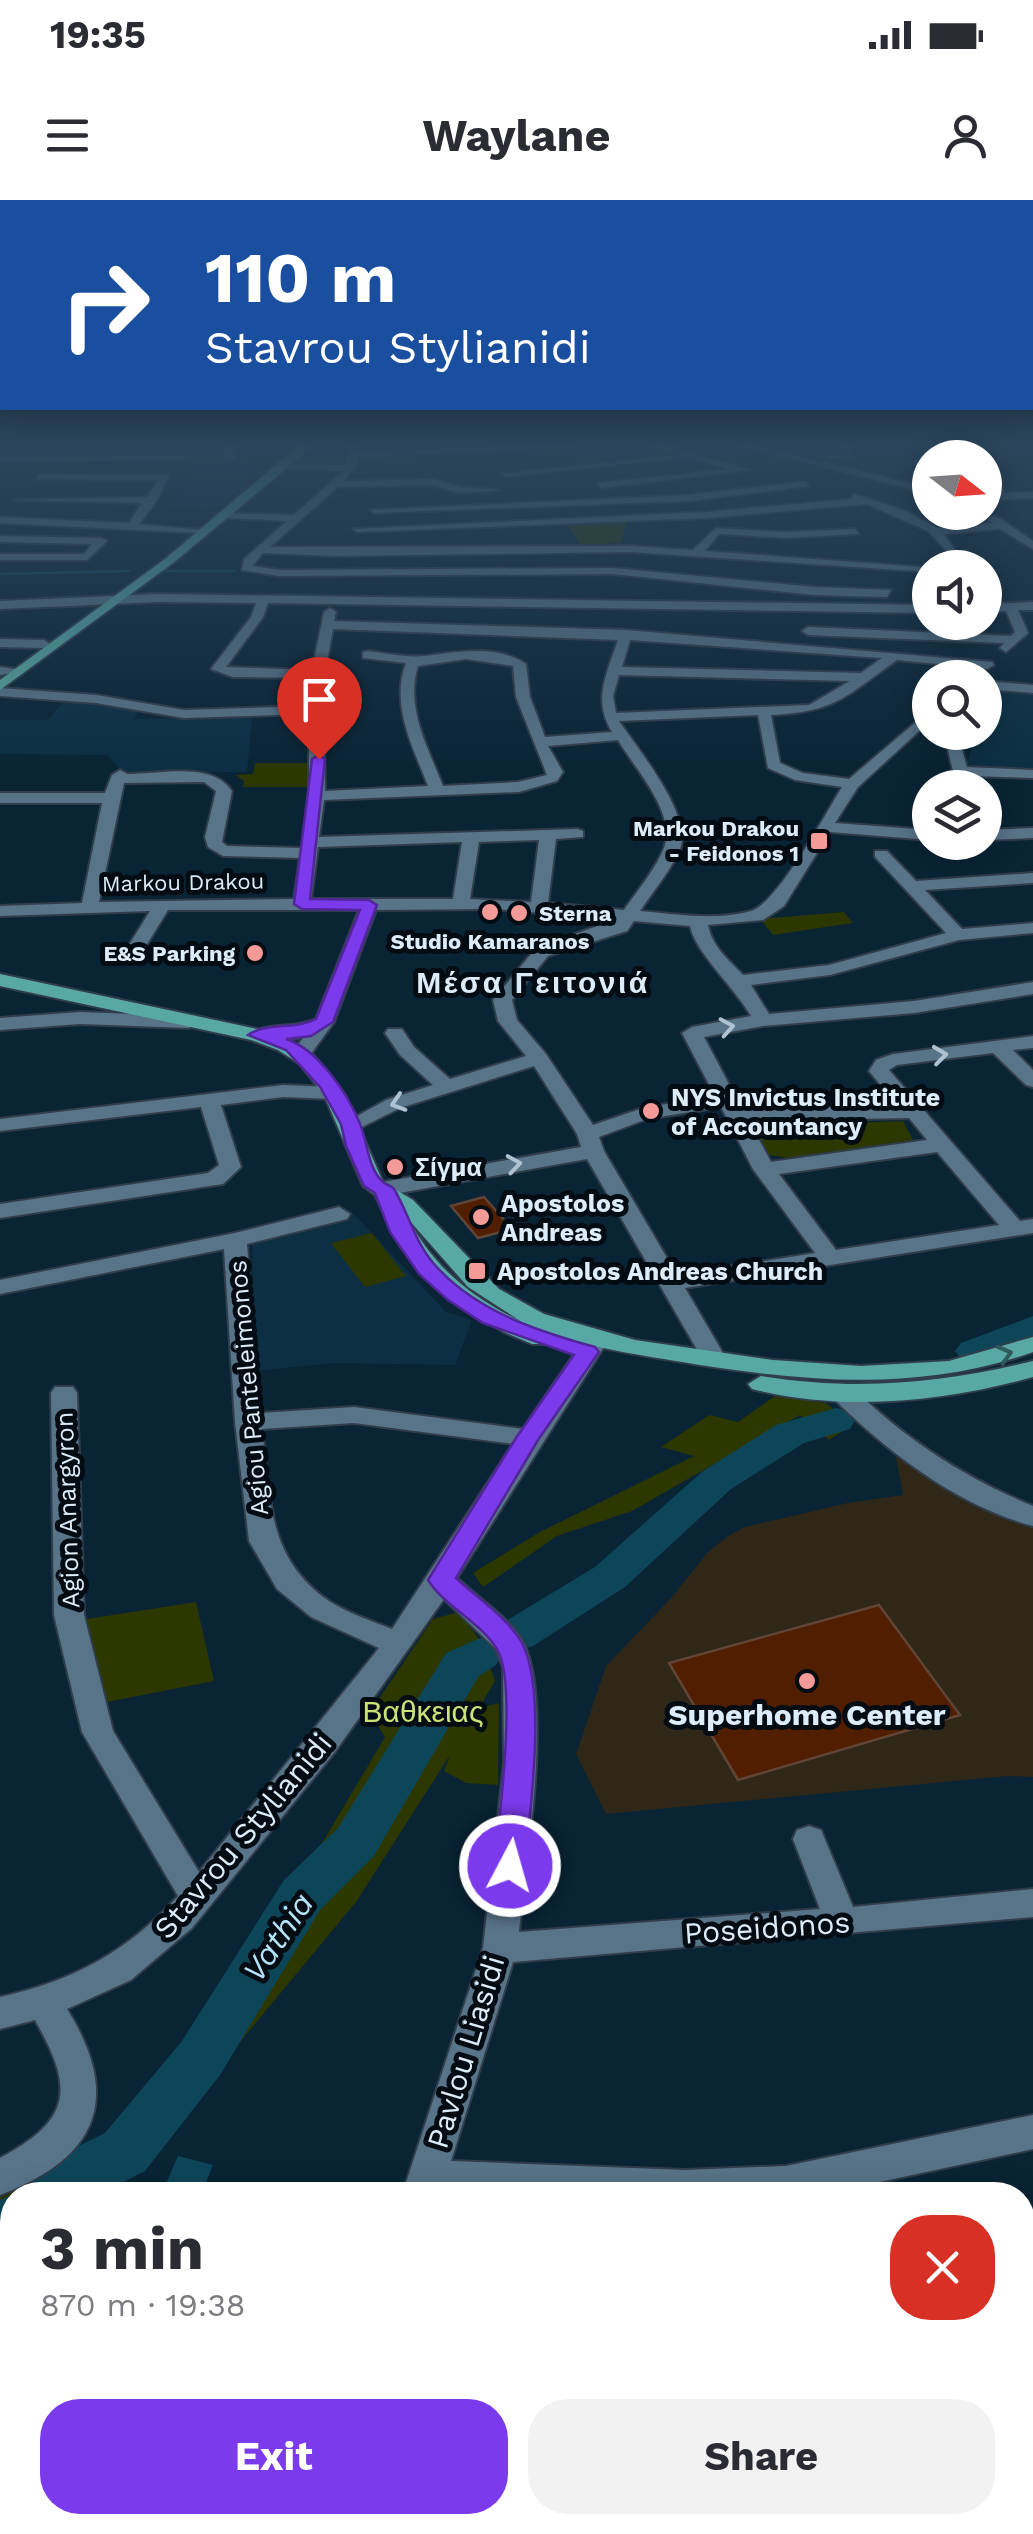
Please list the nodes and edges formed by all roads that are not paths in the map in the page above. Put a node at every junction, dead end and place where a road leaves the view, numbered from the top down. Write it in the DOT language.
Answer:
graph roads {
  1 [pos="93,552"];
  2 [pos="169,552"];
  3 [pos="176,552"];
  4 [pos="260,552"];
  5 [pos="308,552"];
  6 [pos="414,552"];
  7 [pos="691,552"];
  8 [pos="705,552"];
  9 [pos="869,552"];
  10 [pos="334,553"];
  11 [pos="871,555"];
  12 [pos="0,557"];
  13 [pos="829,561"];
  14 [pos="912,565"];
  15 [pos="670,574"];
  16 [pos="9,588"];
  17 [pos="815,591"];
  18 [pos="898,594"];
  19 [pos="110,599"];
  20 [pos="263,599"];
  21 [pos="331,600"];
  22 [pos="1,605"];
  23 [pos="1033,606"];
  24 [pos="1002,607"];
  25 [pos="1010,607"];
  26 [pos="764,610"];
  27 [pos="912,610"];
  28 [pos="328,625"];
  29 [pos="801,631"];
  30 [pos="626,634"];
  31 [pos="1016,640"];
  32 [pos="760,642"];
  33 [pos="0,643"];
  34 [pos="44,644"];
  35 [pos="896,655"];
  36 [pos="368,656"];
  37 [pos="420,660"];
  38 [pos="942,660"];
  39 [pos="993,660"];
  40 [pos="617,671"];
  41 [pos="317,674"];
  42 [pos="864,677"];
  43 [pos="2,680"];
  44 [pos="1002,687"];
  45 [pos="1033,688"];
  46 [pos="315,710"];
  47 [pos="764,712"];
  48 [pos="610,717"];
  49 [pos="912,730"];
  50 [pos="619,736"];
  51 [pos="539,742"];
  52 [pos="1033,774"];
  53 [pos="1002,776"];
  54 [pos="852,784"];
  55 [pos="437,789"];
  56 [pos="317,796"];
  57 [pos="0,798"];
  58 [pos="111,798"];
  59 [pos="822,827"];
  60 [pos="1033,833"];
  61 [pos="577,834"];
  62 [pos="912,834"];
  63 [pos="1002,834"];
  64 [pos="548,836"];
  65 [pos="470,839"];
  66 [pos="308,848"];
  67 [pos="880,854"];
  68 [pos="1033,878"];
  69 [pos="914,886"];
  70 [pos="302,904"];
  71 [pos="461,904"];
  72 [pos="162,905"];
  73 [pos="369,905"];
  74 [pos="90,906"];
  75 [pos="539,906"];
  76 [pos="0,910"];
  77 [pos="631,914"];
  78 [pos="699,920"];
  79 [pos="1033,928"];
  80 [pos="958,935"];
  81 [pos="130,958"];
  82 [pos="0,980"];
  83 [pos="739,981"];
  84 [pos="1033,988"];
  85 [pos="54,992"];
  86 [pos="763,1020"];
  87 [pos="189,1022"];
  88 [pos="324,1022"];
  89 [pos="0,1024"];
  90 [pos="395,1034"];
  91 [pos="257,1035"];
  92 [pos="1033,1042"];
  93 [pos="998,1047"];
  94 [pos="301,1054"];
  95 [pos="539,1058"];
  96 [pos="318,1072"];
  97 [pos="1033,1081"];
  98 [pos="448,1088"];
  99 [pos="283,1091"];
  100 [pos="332,1092"];
  101 [pos="210,1102"];
  102 [pos="730,1108"];
  103 [pos="914,1112"];
  104 [pos="0,1126"];
  105 [pos="352,1129"];
  106 [pos="590,1142"];
  107 [pos="940,1145"];
  108 [pos="764,1169"];
  109 [pos="383,1189"];
  110 [pos="0,1211"];
  111 [pos="339,1214"];
  112 [pos="1024,1227"];
  113 [pos="235,1240"];
  114 [pos="829,1256"];
  115 [pos="671,1283"];
  116 [pos="0,1287"];
  117 [pos="1033,1344"];
  118 [pos="592,1345"];
  119 [pos="715,1360"];
  120 [pos="1033,1369"];
  121 [pos="64,1393"];
  122 [pos="844,1394"];
  123 [pos="248,1422"];
  124 [pos="528,1438"];
  125 [pos="1033,1516"];
  126 [pos="442,1580"];
  127 [pos="398,1644"];
  128 [pos="810,1839"];
  129 [pos="196,1897"];
  130 [pos="1033,1902"];
  131 [pos="842,1922"];
  132 [pos="500,1948"];
  133 [pos="44,2004"];
  134 [pos="0,2013"];
  135 [pos="1033,2132"];
  136 [pos="0,2178"];
  137 [pos="425,2182"];
  138 [pos="796,2182"];
  1 -- 12 [label="street"];
  2 -- 19 [label="main road"];
  3 -- 19 [label="main road"];
  4 -- 15 [label="street"];
  5 -- 10 [label="street"];
  6 -- 10 [label="street"];
  7 -- 15 [label="street"];
  8 -- 13 [label="street"];
  9 -- 11 [label="street"];
  11 -- 13 [label="street"];
  11 -- 14 [label="street"];
  13 -- 17 [label="street"];
  15 -- 17 [label="street"];
  16 -- 22 [label="street"];
  17 -- 18 [label="street"];
  19 -- 20 [label="street"];
  19 -- 22 [label="street"];
  19 -- 34 [label="main road"];
  19 -- 43 [label="main road"];
  20 -- 21 [label="street"];
  20 -- 41 [label="street"];
  21 -- 26 [label="street"];
  21 -- 28 [label="street"];
  23 -- 25 [label="street"];
  24 -- 25 [label="street"];
  25 -- 31 [label="street"];
  26 -- 27 [label="street"];
  26 -- 32 [label="street"];
  28 -- 30 [label="street"];
  28 -- 41 [label="street"];
  29 -- 31 [label="street"];
  30 -- 32 [label="street"];
  30 -- 40 [label="street"];
  31 -- 39 [label="street"];
  32 -- 35 [label="street"];
  33 -- 34 [label="street"];
  34 -- 43 [label="main road"];
  35 -- 38 [label="street"];
  35 -- 42 [label="street"];
  36 -- 37 [label="street"];
  37 -- 51 [label="street"];
  37 -- 55 [label="street"];
  40 -- 42 [label="street"];
  40 -- 48 [label="street"];
  41 -- 46 [label="street"];
  42 -- 47 [label="street"];
  43 -- 46 [label="street"];
  44 -- 45 [label="street"];
  46 -- 56 [label="street"];
  47 -- 48 [label="street"];
  47 -- 54 [label="street"];
  48 -- 50 [label="street"];
  49 -- 54 [label="street, Markou Drakou"];
  50 -- 51 [label="street"];
  50 -- 77 [label="street"];
  51 -- 55 [label="street"];
  52 -- 53 [label="street"];
  54 -- 59 [label="street, Markou Drakou"];
  55 -- 56 [label="street"];
  56 -- 66 [label="street"];
  57 -- 58 [label="street"];
  58 -- 66 [label="street"];
  58 -- 74 [label="street"];
  59 -- 62 [label="street"];
  59 -- 78 [label="street, Markou Drakou"];
  60 -- 63 [label="street"];
  61 -- 64 [label="street"];
  64 -- 65 [label="street"];
  64 -- 75 [label="street"];
  65 -- 66 [label="street"];
  65 -- 71 [label="street"];
  66 -- 70 [label="street"];
  67 -- 69 [label="street"];
  68 -- 69 [label="street"];
  69 -- 80 [label="street"];
  70 -- 72 [label="street, Markou Drakou"];
  70 -- 73 [label="street, Markou Drakou"];
  71 -- 73 [label="street, Markou Drakou"];
  71 -- 75 [label="street, Markou Drakou"];
  72 -- 74 [label="street, Markou Drakou"];
  72 -- 81 [label="street"];
  73 -- 88 [label="street"];
  74 -- 76 [label="street, Markou Drakou"];
  75 -- 77 [label="street, Markou Drakou"];
  77 -- 78 [label="street, Markou Drakou"];
  77 -- 95 [label="street"];
  78 -- 83 [label="street"];
  79 -- 80 [label="street"];
  80 -- 83 [label="street"];
  82 -- 85 [label="main road"];
  83 -- 86 [label="street"];
  84 -- 86 [label="street"];
  85 -- 87 [label="main road"];
  85 -- 89 [label="street"];
  102 -- 86 [label="street, one-way"];
  87 -- 89 [label="street"];
  87 -- 91 [label="main road"];
  88 -- 91 [label="street"];
  88 -- 94 [label="street"];
  90 -- 98 [label="street"];
  91 -- 94 [label="main road"];
  92 -- 93 [label="street"];
  93 -- 97 [label="street"];
  103 -- 93 [label="street, one-way"];
  94 -- 96 [label="main road"];
  95 -- 98 [label="street"];
  95 -- 106 [label="street"];
  96 -- 99 [label="street"];
  96 -- 100 [label="main road"];
  98 -- 105 [label="street, one-way"];
  99 -- 100 [label="street"];
  99 -- 101 [label="street"];
  100 -- 105 [label="main road"];
  101 -- 104 [label="street"];
  101 -- 110 [label="street"];
  102 -- 103 [label="street"];
  102 -- 106 [label="street"];
  102 -- 108 [label="street"];
  103 -- 107 [label="street"];
  105 -- 109 [label="main road"];
  109 -- 106 [label="street, one-way"];
  106 -- 115 [label="street"];
  107 -- 108 [label="street"];
  107 -- 112 [label="street"];
  108 -- 114 [label="street"];
  109 -- 118 [label="main road"];
  111 -- 113 [label="street"];
  112 -- 114 [label="street"];
  113 -- 116 [label="street"];
  113 -- 123 [label="street, Agiou Panteleimonos"];
  114 -- 115 [label="street"];
  115 -- 119 [label="street"];
  119 -- 117 [label="main road, one-way"];
  118 -- 119 [label="main road"];
  118 -- 122 [label="main road"];
  118 -- 124 [label="street, Stavrou Stylianidi"];
  120 -- 122 [label="main road"];
  121 -- 129 [label="street, Agion Anargyron"];
  122 -- 125 [label="street"];
  123 -- 124 [label="street"];
  123 -- 127 [label="street, Agiou Panteleimonos"];
  124 -- 126 [label="street, Stavrou Stylianidi"];
  126 -- 127 [label="street, Stavrou Stylianidi"];
  126 -- 132 [label="street, Pavlou Liasidi"];
  127 -- 129 [label="street, Stavrou Stylianidi"];
  128 -- 131 [label="street"];
  129 -- 133 [label="street, Stavrou Stylianidi"];
  130 -- 131 [label="street, Poseidonos"];
  131 -- 132 [label="street, Poseidonos"];
  132 -- 137 [label="street, Pavlou Liasidi"];
  133 -- 134 [label="street, Stavrou Stylianidi"];
  133 -- 136 [label="street"];
  135 -- 138 [label="street"];
}
